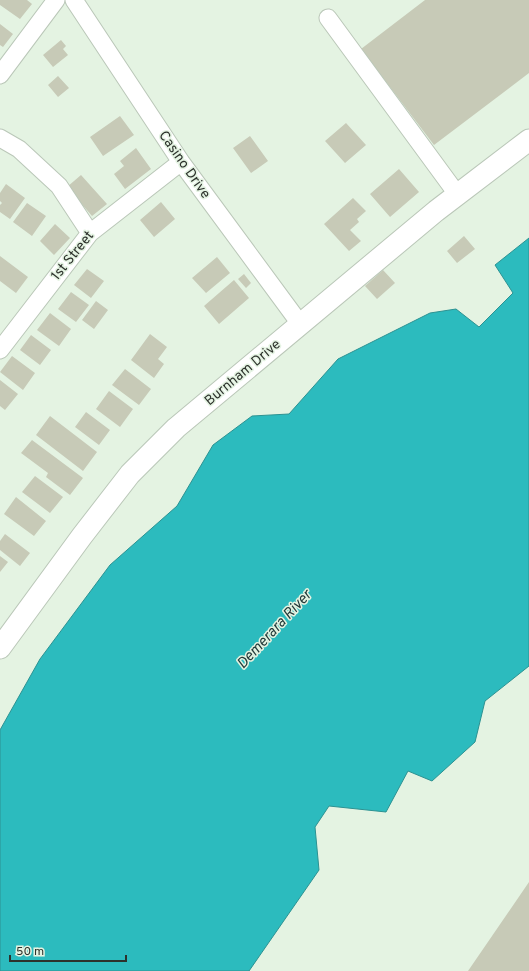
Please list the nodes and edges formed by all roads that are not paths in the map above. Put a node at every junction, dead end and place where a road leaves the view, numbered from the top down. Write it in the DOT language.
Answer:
graph roads {
  1 [pos="56,0"];
  2 [pos="74,0"];
  3 [pos="328,18"];
  4 [pos="0,76"];
  5 [pos="0,138"];
  6 [pos="529,140"];
  7 [pos="180,162"];
  8 [pos="457,194"];
  9 [pos="90,233"];
  10 [pos="301,325"];
  11 [pos="0,350"];
  12 [pos="2,642"];
  1 -- 4 [label="street"];
  2 -- 7 [label="street, Casino Drive"];
  3 -- 8 [label="street"];
  5 -- 9 [label="street"];
  6 -- 8 [label="street, Burnham Drive"];
  7 -- 9 [label="street, 1st Street"];
  7 -- 10 [label="street, Casino Drive"];
  8 -- 10 [label="street, Burnham Drive"];
  9 -- 11 [label="street, 1st Street"];
  10 -- 12 [label="street, Burnham Drive"];
}
